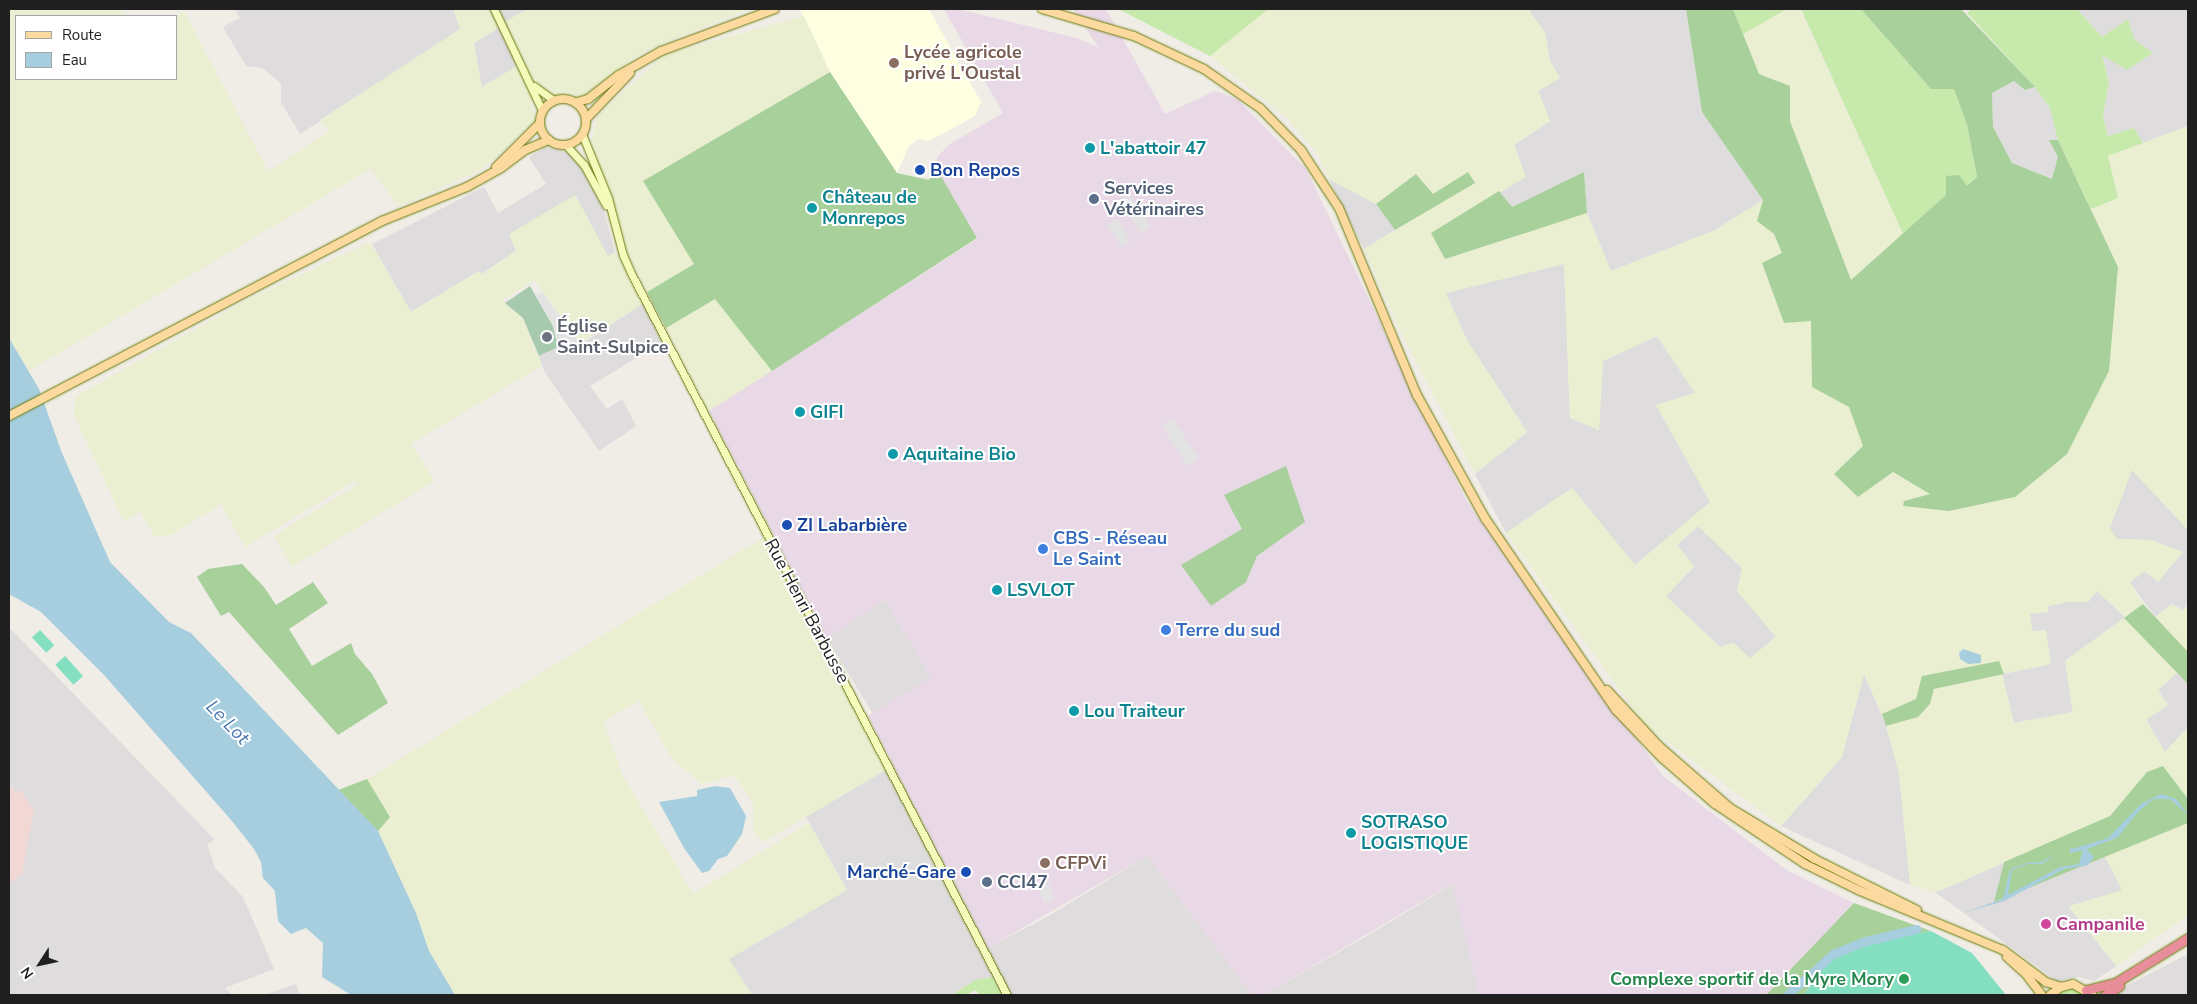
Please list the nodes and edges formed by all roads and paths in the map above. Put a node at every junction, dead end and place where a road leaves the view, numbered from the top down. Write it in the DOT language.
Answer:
graph roads {
  1 [pos="494,9"];
  2 [pos="775,9"];
  3 [pos="1042,9"];
  4 [pos="645,60"];
  5 [pos="529,79"];
  6 [pos="553,100"];
  7 [pos="576,102"];
  8 [pos="542,110"];
  9 [pos="587,118"];
  10 [pos="539,124"];
  11 [pos="582,134"];
  12 [pos="549,140"];
  13 [pos="566,145"];
  14 [pos="481,179"];
  15 [pos="614,224"];
  16 [pos="9,416"];
  17 [pos="2188,938"];
  18 [pos="1984,942"];
  19 [pos="2188,945"];
  20 [pos="2061,986"];
  21 [pos="2089,992"];
  22 [pos="1008,995"];
  23 [pos="2042,995"];
  24 [pos="2050,995"];
  25 [pos="2105,995"];
  1 -- 5 [label="main road"];
  2 -- 4 [label="main road"];
  3 -- 18 [label="main road"];
  4 -- 7 [label="main road"];
  4 -- 9 [label="main road"];
  5 -- 6 [label="main road"];
  5 -- 8 [label="main road"];
  6 -- 7 [label="main road"];
  6 -- 8 [label="main road"];
  7 -- 9 [label="main road"];
  8 -- 10 [label="main road"];
  9 -- 11 [label="main road"];
  10 -- 12 [label="main road"];
  10 -- 14 [label="main road"];
  11 -- 13 [label="main road"];
  11 -- 15 [label="main road, Rue Henri Barbusse"];
  12 -- 13 [label="main road"];
  12 -- 14 [label="main road"];
  13 -- 15 [label="main road, Rue Henri Barbusse"];
  14 -- 16 [label="main road"];
  15 -- 22 [label="main road, Rue Henri Barbusse"];
  17 -- 21 [label="highway"];
  18 -- 20 [label="main road"];
  18 -- 23 [label="main road"];
  19 -- 25 [label="highway"];
  20 -- 21 [label="main road"];
  20 -- 24 [label="main road"];
}
